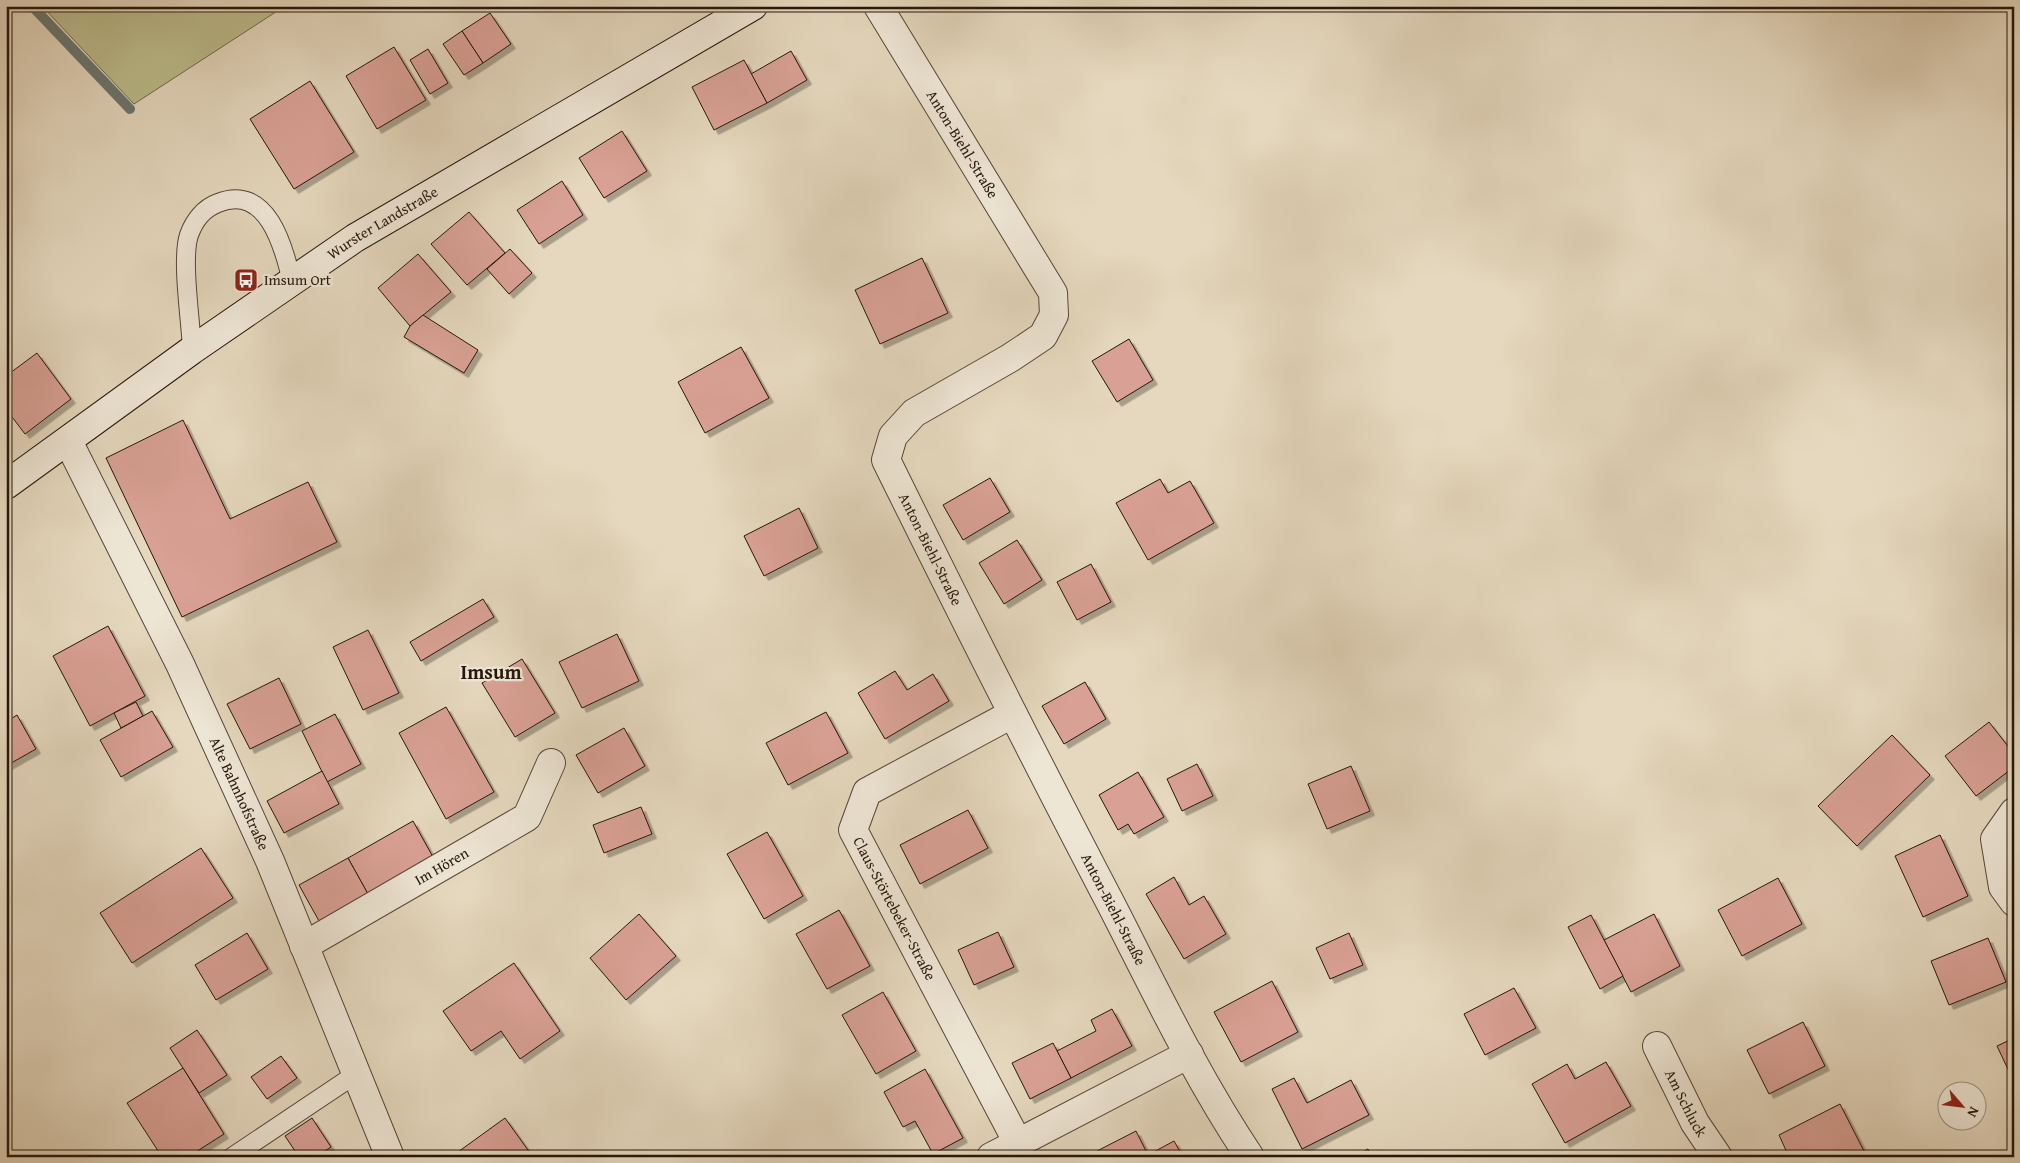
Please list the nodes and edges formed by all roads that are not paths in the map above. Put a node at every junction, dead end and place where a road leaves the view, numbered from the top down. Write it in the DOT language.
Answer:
graph roads {
  1 [pos="753,6"];
  2 [pos="878,6"];
  3 [pos="292,282"];
  4 [pos="192,350"];
  5 [pos="68,441"];
  6 [pos="6,485"];
  7 [pos="1012,714"];
  8 [pos="552,763"];
  9 [pos="2014,812"];
  10 [pos="2014,902"];
  11 [pos="304,946"];
  12 [pos="1657,1046"];
  13 [pos="1189,1054"];
  14 [pos="356,1074"];
  15 [pos="1018,1143"];
  16 [pos="232,1157"];
  17 [pos="390,1157"];
  18 [pos="991,1157"];
  19 [pos="1250,1157"];
  20 [pos="1718,1157"];
  1 -- 3 [label="street, Wurster Landstraße"];
  2 -- 7 [label="street, Anton-Biehl-Straße"];
  3 -- 4 [label="street, Wurster Landstraße"];
  3 -- 4 [label="lane"];
  4 -- 5 [label="street, Wurster Landstraße"];
  5 -- 6 [label="street, Wurster Landstraße"];
  5 -- 11 [label="street, Alte Bahnhofstraße"];
  7 -- 13 [label="street, Anton-Biehl-Straße"];
  7 -- 15 [label="street, Claus-Störtebeker-Straße"];
  8 -- 11 [label="street, Im Hören"];
  9 -- 10 [label="street"];
  11 -- 14 [label="street, Alte Bahnhofstraße"];
  12 -- 20 [label="street, Am Schluck"];
  13 -- 15 [label="street"];
  13 -- 19 [label="street, Anton-Biehl-Straße"];
  14 -- 16 [label="lane"];
  14 -- 17 [label="street, Alte Bahnhofstraße"];
  15 -- 18 [label="street"];
}
